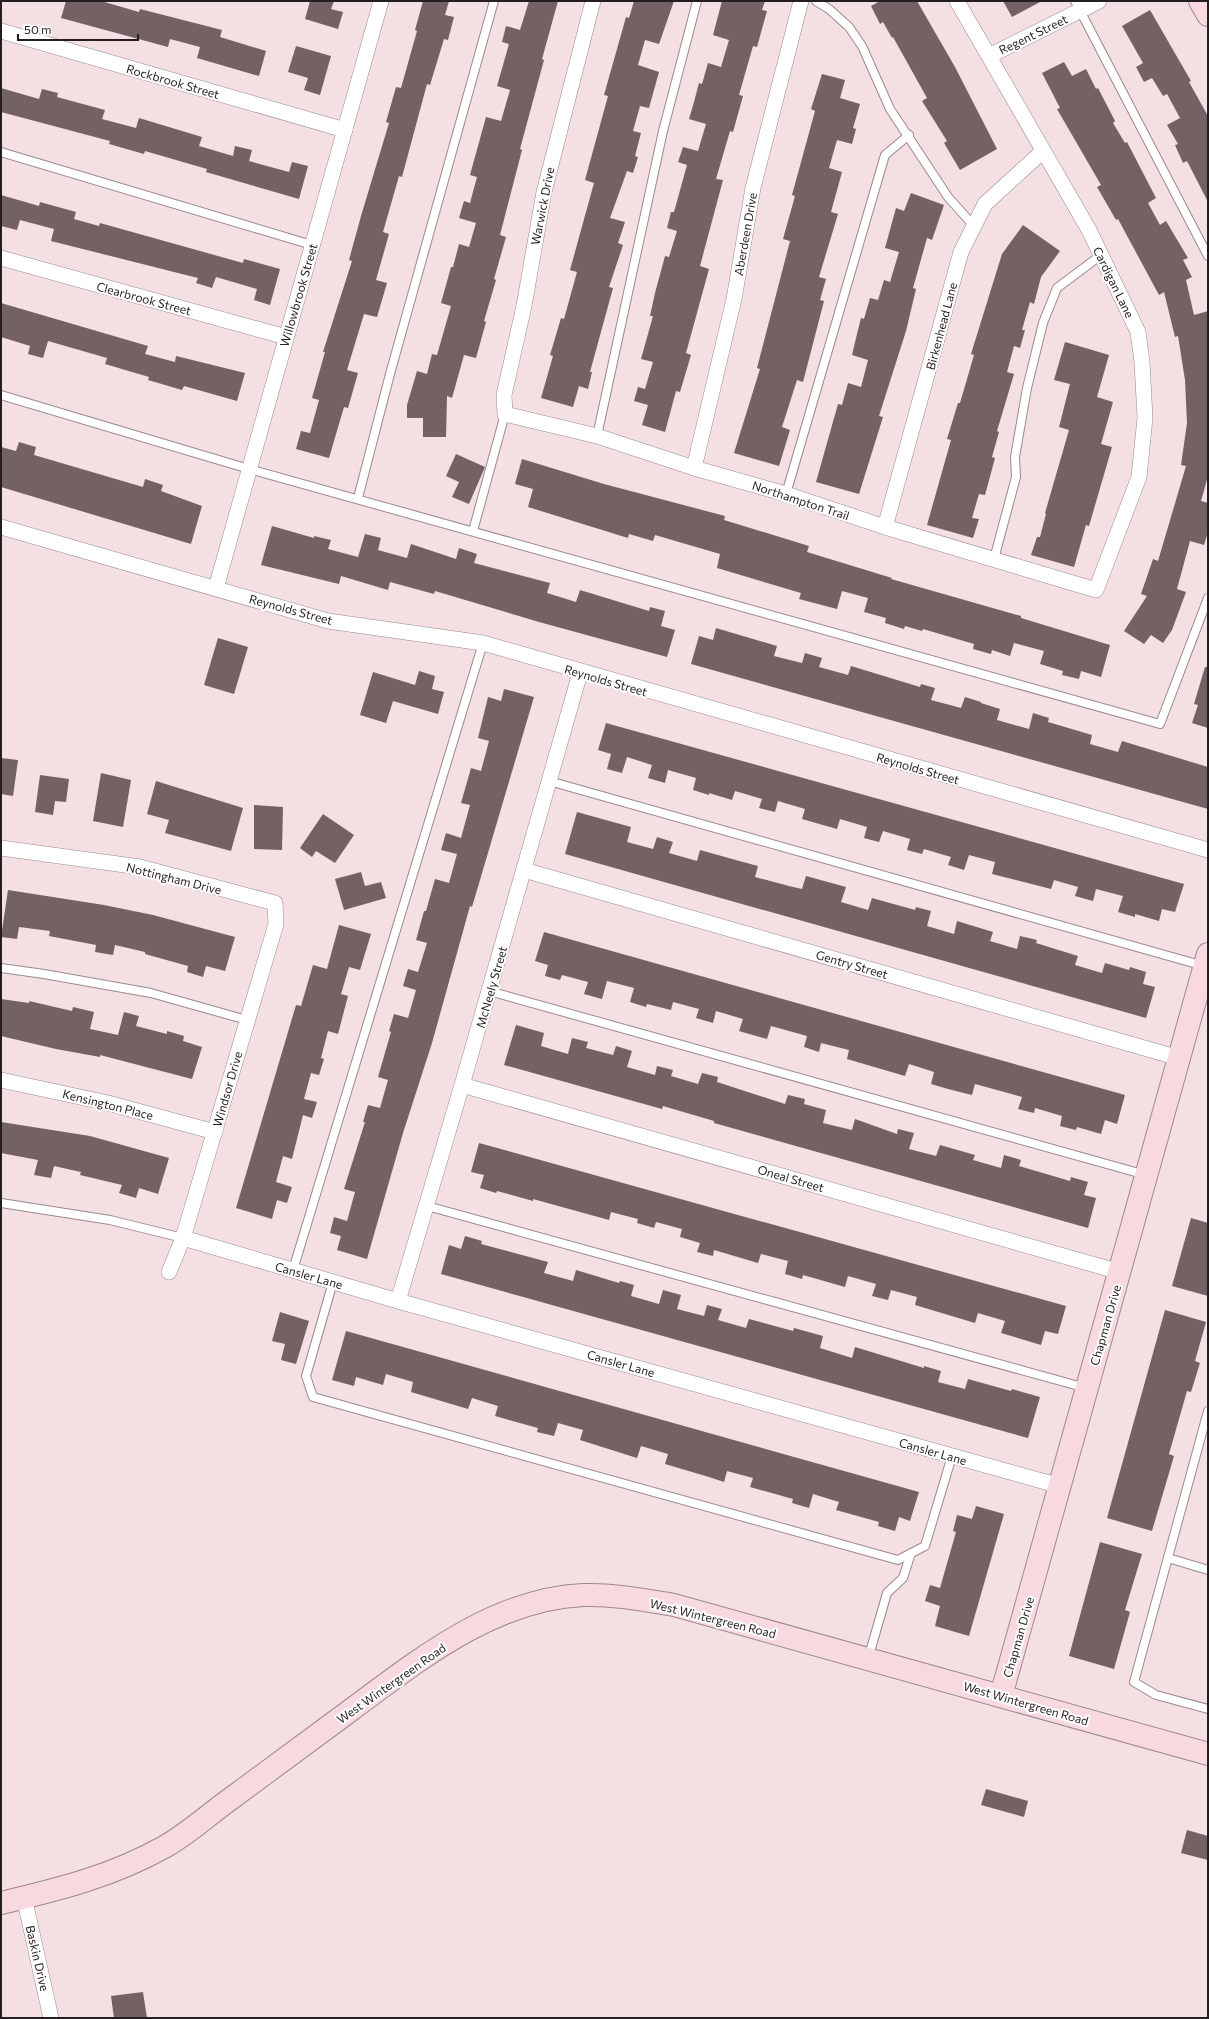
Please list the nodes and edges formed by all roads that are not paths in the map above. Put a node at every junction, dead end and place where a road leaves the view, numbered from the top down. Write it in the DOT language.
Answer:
graph roads {
  1 [pos="381,1"];
  2 [pos="494,1"];
  3 [pos="593,1"];
  4 [pos="697,1"];
  5 [pos="801,1"];
  6 [pos="816,1"];
  7 [pos="957,1"];
  8 [pos="1099,1"];
  9 [pos="1200,1"];
  10 [pos="1078,6"];
  11 [pos="1208,15"];
  12 [pos="1,31"];
  13 [pos="989,56"];
  14 [pos="344,130"];
  15 [pos="909,136"];
  16 [pos="1043,151"];
  17 [pos="1,152"];
  18 [pos="973,225"];
  19 [pos="312,245"];
  20 [pos="1101,255"];
  21 [pos="1208,256"];
  22 [pos="1,258"];
  23 [pos="286,338"];
  24 [pos="1,395"];
  25 [pos="505,414"];
  26 [pos="597,436"];
  27 [pos="694,468"];
  28 [pos="249,469"];
  29 [pos="786,494"];
  30 [pos="358,498"];
  31 [pos="1,527"];
  32 [pos="885,527"];
  33 [pos="473,531"];
  34 [pos="994,559"];
  35 [pos="216,588"];
  36 [pos="1096,590"];
  37 [pos="1208,598"];
  38 [pos="483,644"];
  39 [pos="580,672"];
  40 [pos="549,781"];
  41 [pos="1,848"];
  42 [pos="1208,850"];
  43 [pos="524,870"];
  44 [pos="275,903"];
  45 [pos="1206,960"];
  46 [pos="1,968"];
  47 [pos="489,991"];
  48 [pos="247,1020"];
  49 [pos="1179,1058"];
  50 [pos="1,1080"];
  51 [pos="462,1085"];
  52 [pos="215,1132"];
  53 [pos="1146,1175"];
  54 [pos="1,1203"];
  55 [pos="427,1206"];
  56 [pos="183,1238"];
  57 [pos="293,1270"];
  58 [pos="169,1272"];
  59 [pos="1120,1272"];
  60 [pos="334,1282"];
  61 [pos="398,1301"];
  62 [pos="1087,1388"];
  63 [pos="1208,1411"];
  64 [pos="952,1456"];
  65 [pos="1060,1486"];
  66 [pos="911,1553"];
  67 [pos="1168,1558"];
  68 [pos="1208,1570"];
  69 [pos="868,1659"];
  70 [pos="1001,1696"];
  71 [pos="1208,1709"];
  72 [pos="1208,1754"];
  73 [pos="24,1897"];
  74 [pos="1,1903"];
  75 [pos="51,2018"];
  1 -- 14 [label="street, Willowbrook Street"];
  2 -- 30 [label="lane"];
  3 -- 25 [label="street, Warwick Drive"];
  4 -- 26 [label="lane"];
  5 -- 27 [label="street, Aberdeen Drive"];
  6 -- 15 [label="lane"];
  7 -- 13 [label="street, Cardigan Lane"];
  8 -- 10 [label="street, Regent Street"];
  9 -- 11 [label="main road"];
  10 -- 13 [label="street, Regent Street"];
  10 -- 21 [label="lane"];
  12 -- 14 [label="street, Rockbrook Street"];
  13 -- 16 [label="street, Cardigan Lane"];
  14 -- 19 [label="street, Willowbrook Street"];
  15 -- 18 [label="lane"];
  15 -- 29 [label="lane"];
  16 -- 18 [label="street, Birkenhead Lane"];
  16 -- 20 [label="street, Cardigan Lane"];
  17 -- 19 [label="lane"];
  18 -- 32 [label="street, Birkenhead Lane"];
  19 -- 23 [label="street, Willowbrook Street"];
  20 -- 34 [label="lane"];
  20 -- 36 [label="street, Cardigan Lane"];
  22 -- 23 [label="street, Clearbrook Street"];
  23 -- 28 [label="street, Willowbrook Street"];
  24 -- 28 [label="lane"];
  25 -- 26 [label="street, Northampton Trail"];
  25 -- 33 [label="lane"];
  26 -- 27 [label="street, Northampton Trail"];
  27 -- 29 [label="street, Northampton Trail"];
  28 -- 30 [label="lane"];
  28 -- 35 [label="street, Willowbrook Street"];
  29 -- 32 [label="street, Northampton Trail"];
  30 -- 33 [label="lane"];
  31 -- 35 [label="street, Reynolds Street"];
  32 -- 34 [label="street, Northampton Trail"];
  33 -- 37 [label="lane"];
  34 -- 36 [label="street, Northampton Trail"];
  35 -- 38 [label="street, Reynolds Street"];
  38 -- 39 [label="street, Reynolds Street"];
  38 -- 57 [label="lane"];
  39 -- 40 [label="street, McNeely Street"];
  39 -- 42 [label="street, Reynolds Street"];
  40 -- 43 [label="street, McNeely Street"];
  40 -- 45 [label="lane"];
  41 -- 44 [label="street, Nottingham Drive"];
  43 -- 47 [label="street, McNeely Street"];
  43 -- 49 [label="street, Gentry Street"];
  44 -- 48 [label="street, Windsor Drive"];
  45 -- 49 [label="main road, Chapman Drive"];
  46 -- 48 [label="lane"];
  47 -- 51 [label="street, McNeely Street"];
  47 -- 53 [label="lane"];
  48 -- 52 [label="street, Windsor Drive"];
  49 -- 53 [label="main road, Chapman Drive"];
  50 -- 52 [label="street, Kensington Place"];
  51 -- 55 [label="street, McNeely Street"];
  51 -- 59 [label="street, Oneal Street"];
  52 -- 56 [label="street, Windsor Drive"];
  53 -- 59 [label="main road, Chapman Drive"];
  54 -- 56 [label="lane"];
  55 -- 61 [label="street, McNeely Street"];
  55 -- 62 [label="lane"];
  56 -- 57 [label="street, Cansler Lane"];
  56 -- 58 [label="street, Windsor Drive"];
  57 -- 60 [label="street, Cansler Lane"];
  59 -- 62 [label="main road, Chapman Drive"];
  60 -- 61 [label="street, Cansler Lane"];
  60 -- 66 [label="lane"];
  61 -- 64 [label="street, Cansler Lane"];
  62 -- 65 [label="main road, Chapman Drive"];
  63 -- 67 [label="lane"];
  64 -- 65 [label="street, Cansler Lane"];
  64 -- 66 [label="lane"];
  65 -- 70 [label="main road, Chapman Drive"];
  66 -- 69 [label="lane"];
  67 -- 68 [label="lane"];
  67 -- 71 [label="lane"];
  69 -- 70 [label="main road, West Wintergreen Road"];
  69 -- 73 [label="main road, West Wintergreen Road"];
  70 -- 72 [label="main road, West Wintergreen Road"];
  73 -- 74 [label="main road, West Wintergreen Road"];
  73 -- 75 [label="street, Baskin Drive"];
}
